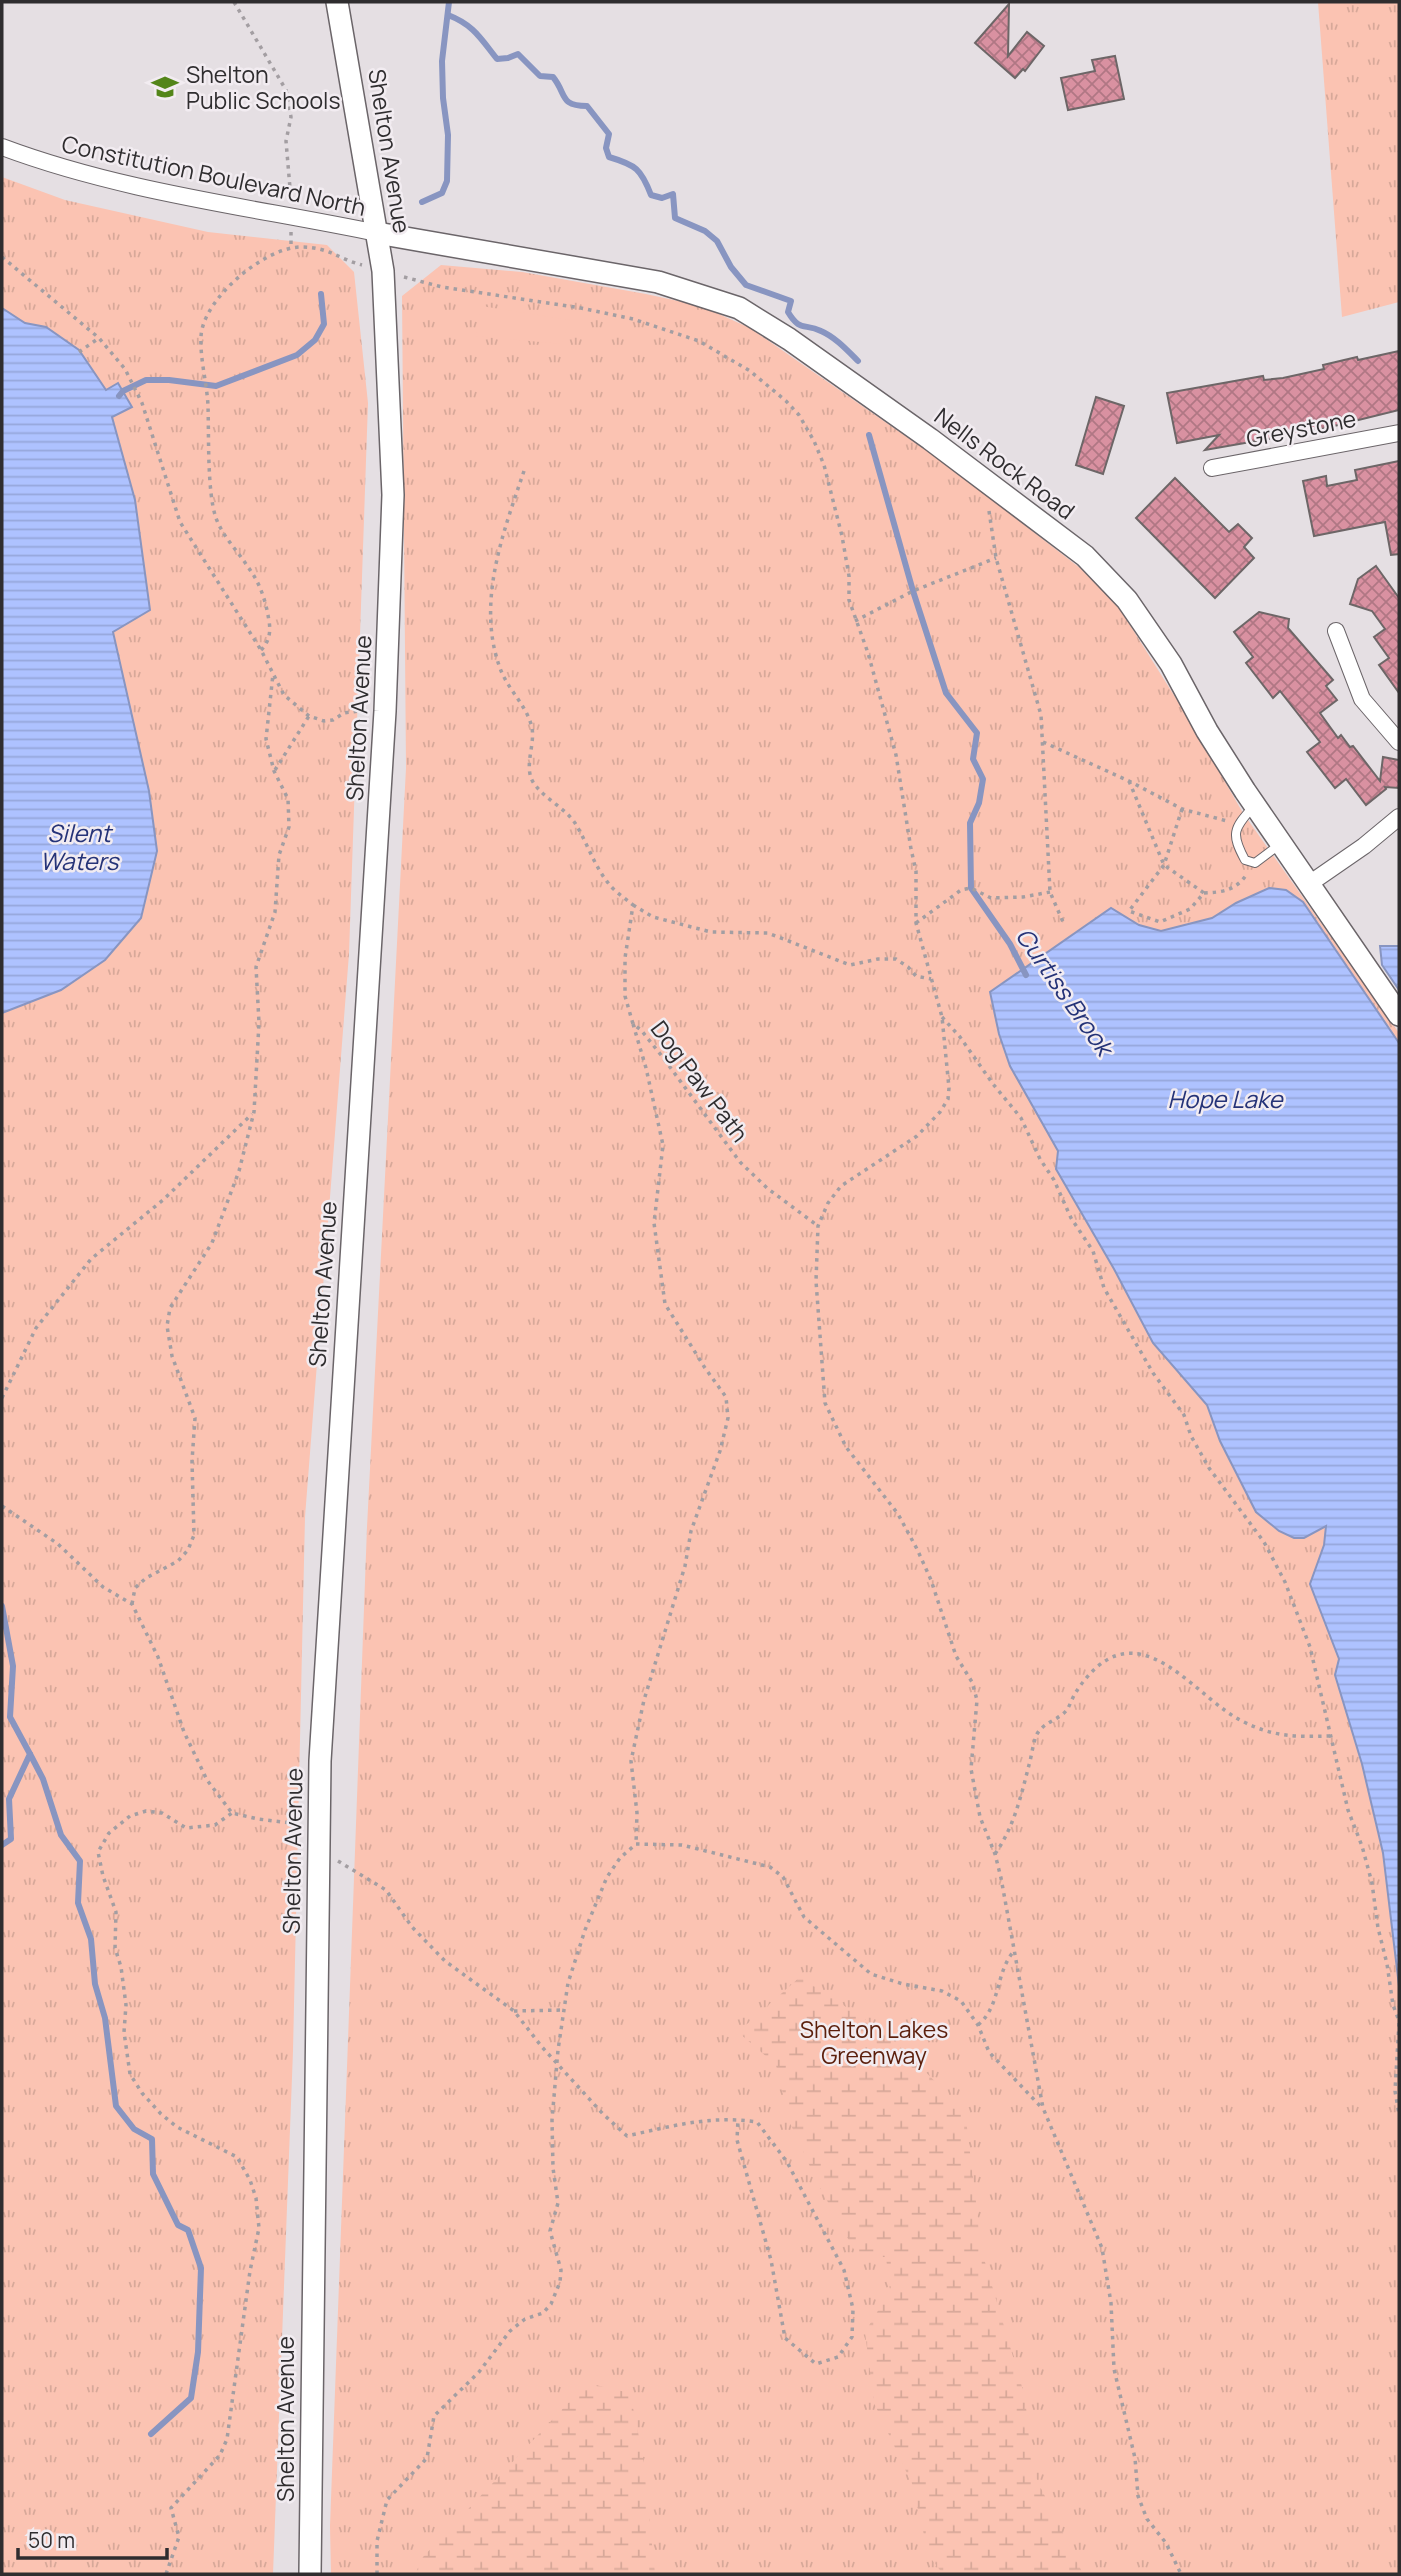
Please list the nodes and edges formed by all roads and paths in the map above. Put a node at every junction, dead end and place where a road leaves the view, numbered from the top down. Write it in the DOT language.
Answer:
graph roads {
  1 [pos="234,2"];
  2 [pos="337,2"];
  3 [pos="2,147"];
  4 [pos="291,217"];
  5 [pos="377,233"];
  6 [pos="291,248"];
  7 [pos="2,257"];
  8 [pos="349,262"];
  9 [pos="413,279"];
  10 [pos="99,338"];
  11 [pos="79,352"];
  12 [pos="1399,433"];
  13 [pos="1212,468"];
  14 [pos="524,471"];
  15 [pos="985,481"];
  16 [pos="996,558"];
  17 [pos="855,621"];
  18 [pos="1336,631"];
  19 [pos="261,650"];
  20 [pos="273,674"];
  21 [pos="385,710"];
  22 [pos="309,716"];
  23 [pos="1043,742"];
  24 [pos="1399,742"];
  25 [pos="274,771"];
  26 [pos="1129,781"];
  27 [pos="1255,805"];
  28 [pos="1182,809"];
  29 [pos="1399,817"];
  30 [pos="1237,824"];
  31 [pos="1282,843"];
  32 [pos="1255,863"];
  33 [pos="1164,865"];
  34 [pos="1309,884"];
  35 [pos="1050,892"];
  36 [pos="1204,893"];
  37 [pos="632,905"];
  38 [pos="1063,922"];
  39 [pos="916,923"];
  40 [pos="931,979"];
  41 [pos="1399,1014"];
  42 [pos="942,1017"];
  43 [pos="633,1024"];
  44 [pos="254,1112"];
  45 [pos="818,1226"];
  46 [pos="2,1398"];
  47 [pos="2,1506"];
  48 [pos="132,1604"];
  49 [pos="1329,1736"];
  50 [pos="232,1813"];
  51 [pos="636,1844"];
  52 [pos="318,1845"];
  53 [pos="995,1853"];
  54 [pos="1014,1951"];
  55 [pos="564,2010"];
  56 [pos="514,2011"];
  57 [pos="1399,2022"];
  58 [pos="978,2025"];
  59 [pos="557,2063"];
  60 [pos="1042,2108"];
  61 [pos="1399,2114"];
  62 [pos="738,2119"];
  63 [pos="166,2574"];
  64 [pos="310,2574"];
  65 [pos="377,2574"];
  66 [pos="1181,2574"];
  1 -- 4 [label="path"];
  2 -- 5 [label="main road, Shelton Avenue"];
  3 -- 4 [label="street, Constitution Boulevard North"];
  4 -- 5 [label="street, Constitution Boulevard North"];
  4 -- 6 [label="path"];
  5 -- 15 [label="main road, Nells Rock Road"];
  5 -- 21 [label="main road, Shelton Avenue"];
  6 -- 8 [label="path"];
  6 -- 19 [label="path"];
  7 -- 10 [label="path"];
  9 -- 17 [label="path"];
  10 -- 11 [label="path"];
  10 -- 19 [label="path"];
  12 -- 13 [label="street, Greystone"];
  14 -- 37 [label="path"];
  15 -- 16 [label="path"];
  15 -- 27 [label="main road, Nells Rock Road"];
  16 -- 17 [label="path"];
  16 -- 23 [label="path"];
  17 -- 39 [label="path"];
  18 -- 24 [label="street"];
  19 -- 20 [label="path"];
  20 -- 22 [label="path"];
  20 -- 25 [label="path"];
  21 -- 22 [label="path"];
  21 -- 52 [label="main road, Shelton Avenue"];
  22 -- 25 [label="path"];
  23 -- 26 [label="path"];
  23 -- 35 [label="path"];
  25 -- 44 [label="path"];
  26 -- 28 [label="path"];
  26 -- 33 [label="path"];
  27 -- 30 [label="lane"];
  27 -- 31 [label="main road, Nells Rock Road"];
  28 -- 30 [label="path"];
  28 -- 33 [label="path"];
  29 -- 34 [label="street"];
  30 -- 32 [label="lane"];
  31 -- 32 [label="lane"];
  31 -- 34 [label="main road, Nells Rock Road"];
  32 -- 36 [label="path"];
  33 -- 36 [label="path"];
  33 -- 36 [label="path"];
  34 -- 41 [label="main road, Nells Rock Road"];
  35 -- 38 [label="path"];
  35 -- 39 [label="path"];
  37 -- 40 [label="path"];
  37 -- 43 [label="path, Dog Paw Path"];
  39 -- 40 [label="path"];
  40 -- 42 [label="path"];
  42 -- 45 [label="path"];
  42 -- 49 [label="path"];
  43 -- 45 [label="path, Dog Paw Path"];
  43 -- 51 [label="path"];
  44 -- 46 [label="path"];
  44 -- 48 [label="path"];
  45 -- 53 [label="path"];
  47 -- 48 [label="path"];
  48 -- 50 [label="path"];
  49 -- 53 [label="path"];
  49 -- 57 [label="path"];
  50 -- 52 [label="path"];
  50 -- 63 [label="path"];
  51 -- 55 [label="path"];
  51 -- 58 [label="path"];
  52 -- 56 [label="path"];
  52 -- 64 [label="main road, Shelton Avenue"];
  53 -- 54 [label="path"];
  54 -- 58 [label="path"];
  54 -- 60 [label="path"];
  55 -- 56 [label="path"];
  55 -- 59 [label="path"];
  56 -- 59 [label="path"];
  57 -- 61 [label="path"];
  58 -- 60 [label="path"];
  59 -- 62 [label="path"];
  59 -- 65 [label="path"];
  60 -- 66 [label="path"];
  62 -- 62 [label="path"];
}
